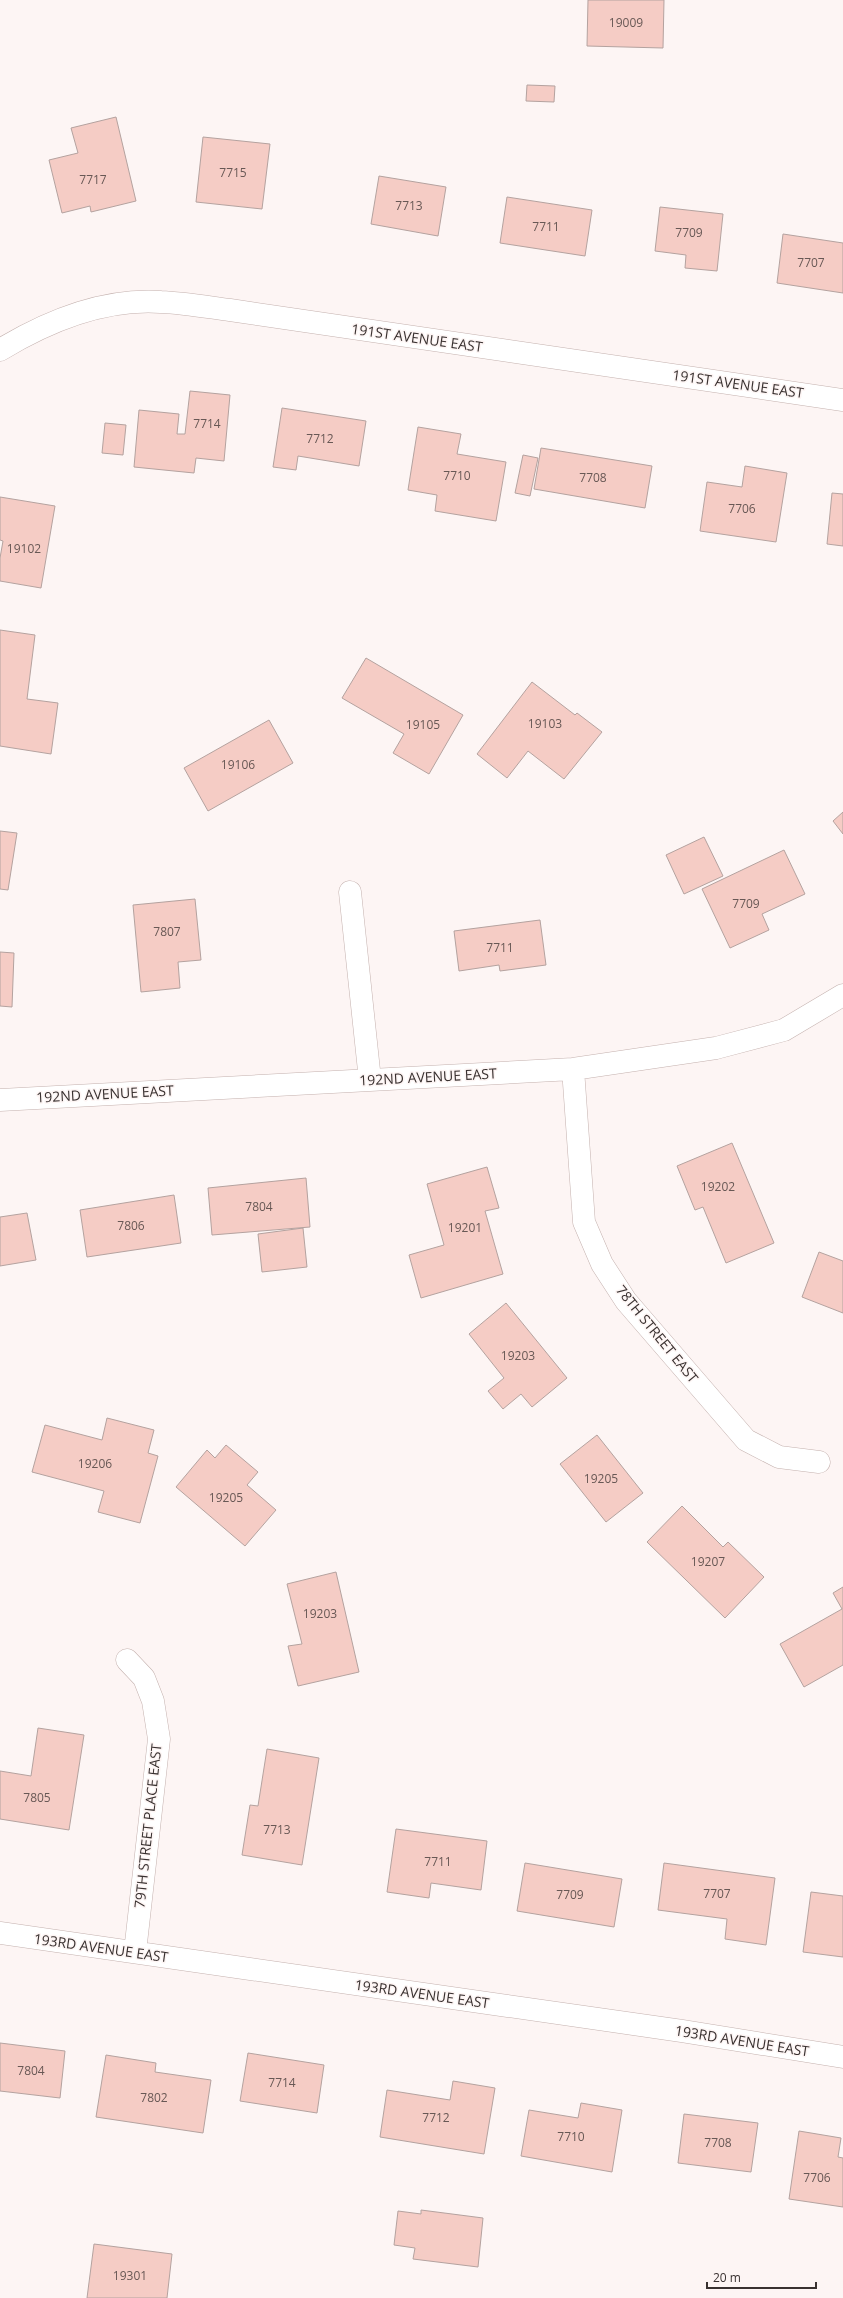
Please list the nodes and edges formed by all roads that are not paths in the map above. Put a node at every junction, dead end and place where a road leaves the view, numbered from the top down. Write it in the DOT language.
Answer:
graph roads {
  1 [pos="0,350"];
  2 [pos="843,400"];
  3 [pos="350,892"];
  4 [pos="843,994"];
  5 [pos="573,1069"];
  6 [pos="370,1080"];
  7 [pos="0,1100"];
  8 [pos="819,1462"];
  9 [pos="128,1660"];
  10 [pos="0,1933"];
  11 [pos="135,1952"];
  12 [pos="843,2057"];
  1 -- 2 [label="street, 191ST AVENUE EAST"];
  3 -- 6 [label="street"];
  4 -- 5 [label="street, 192ND AVENUE EAST"];
  5 -- 6 [label="street, 192ND AVENUE EAST"];
  5 -- 8 [label="street, 78TH STREET EAST"];
  6 -- 7 [label="street, 192ND AVENUE EAST"];
  9 -- 11 [label="street, 79TH STREET PLACE EAST"];
  10 -- 11 [label="street, 193RD AVENUE EAST"];
  11 -- 12 [label="street, 193RD AVENUE EAST"];
}
